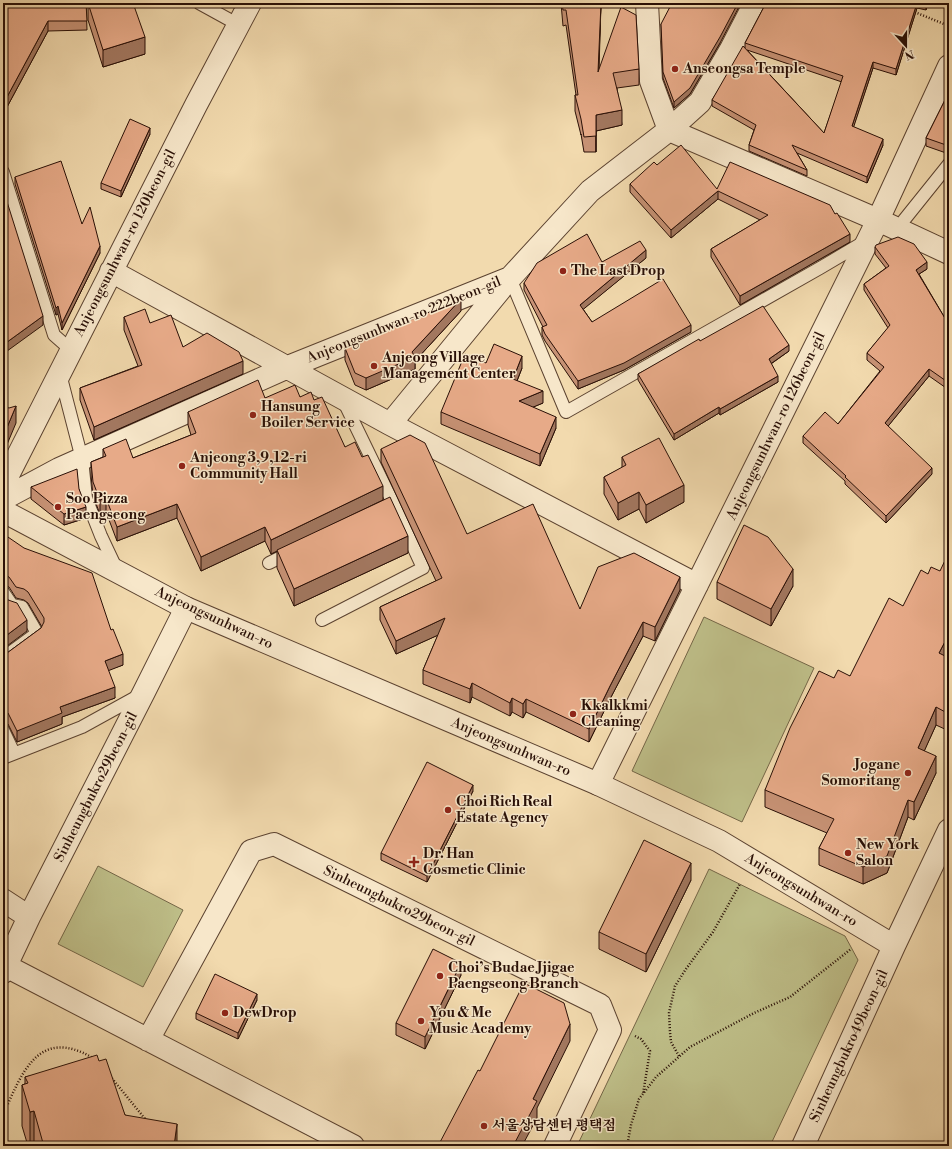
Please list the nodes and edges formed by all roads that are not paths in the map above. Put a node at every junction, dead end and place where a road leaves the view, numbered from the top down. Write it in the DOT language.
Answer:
graph roads {
  1 [pos="199,3"];
  2 [pos="250,3"];
  3 [pos="647,3"];
  4 [pos="754,3"];
  5 [pos="238,25"];
  6 [pos="949,66"];
  7 [pos="669,130"];
  8 [pos="949,164"];
  9 [pos="3,172"];
  10 [pos="873,230"];
  11 [pos="899,230"];
  12 [pos="949,253"];
  13 [pos="111,271"];
  14 [pos="510,278"];
  15 [pos="71,350"];
  16 [pos="288,367"];
  17 [pos="60,373"];
  18 [pos="342,397"];
  19 [pos="390,424"];
  20 [pos="82,459"];
  21 [pos="3,485"];
  22 [pos="4,511"];
  23 [pos="304,546"];
  24 [pos="269,563"];
  25 [pos="118,572"];
  26 [pos="696,585"];
  27 [pos="3,592"];
  28 [pos="186,608"];
  29 [pos="322,620"];
  30 [pos="3,658"];
  31 [pos="144,692"];
  32 [pos="3,730"];
  33 [pos="9,755"];
  34 [pos="598,784"];
  35 [pos="949,830"];
  36 [pos="3,900"];
  37 [pos="29,917"];
  38 [pos="894,946"];
  39 [pos="5,969"];
  40 [pos="148,1040"];
  41 [pos="353,1146"];
  42 [pos="555,1146"];
  43 [pos="803,1146"];
  1 -- 5 [label="lane"];
  2 -- 5 [label="street, Anjeongsunhwan-ro 120beon-gil"];
  3 -- 7 [label="street"];
  4 -- 7 [label="street, Anjeongsunhwan-ro 222beon-gil"];
  5 -- 13 [label="street, Anjeongsunhwan-ro 120beon-gil"];
  6 -- 10 [label="street, Anjeongsunhwan-ro 126beon-gil"];
  7 -- 10 [label="street"];
  7 -- 14 [label="street, Anjeongsunhwan-ro 222beon-gil"];
  8 -- 11 [label="lane"];
  9 -- 15 [label="lane"];
  10 -- 11 [label="street"];
  10 -- 14 [label="lane"];
  10 -- 26 [label="street, Anjeongsunhwan-ro 126beon-gil"];
  11 -- 12 [label="street"];
  13 -- 15 [label="street, Anjeongsunhwan-ro 120beon-gil"];
  13 -- 16 [label="street"];
  14 -- 16 [label="street, Anjeongsunhwan-ro 222beon-gil"];
  14 -- 19 [label="street"];
  15 -- 17 [label="street, Anjeongsunhwan-ro 120beon-gil"];
  16 -- 18 [label="street"];
  16 -- 20 [label="street, Anjeongsunhwan-ro 222beon-gil"];
  17 -- 20 [label="lane"];
  17 -- 21 [label="street, Anjeongsunhwan-ro 120beon-gil"];
  18 -- 19 [label="street"];
  18 -- 29 [label="lane"];
  19 -- 26 [label="street"];
  20 -- 22 [label="street, Anjeongsunhwan-ro 222beon-gil"];
  20 -- 25 [label="lane"];
  22 -- 25 [label="street, Anjeongsunhwan-ro"];
  23 -- 24 [label="lane"];
  25 -- 28 [label="street, Anjeongsunhwan-ro"];
  26 -- 34 [label="street, Anjeongsunhwan-ro 126beon-gil"];
  27 -- 30 [label="lane"];
  28 -- 31 [label="street, Sinheungbukro29beon-gil"];
  28 -- 34 [label="street, Anjeongsunhwan-ro"];
  31 -- 33 [label="lane"];
  31 -- 37 [label="street, Sinheungbukro29beon-gil"];
  32 -- 33 [label="lane"];
  34 -- 38 [label="street, Anjeongsunhwan-ro"];
  35 -- 38 [label="street"];
  36 -- 37 [label="street"];
  37 -- 39 [label="street, Sinheungbukro29beon-gil"];
  38 -- 43 [label="street, Sinheungbukro49beon-gil"];
  39 -- 40 [label="street, Sinheungbukro29beon-gil"];
  40 -- 41 [label="street, Sinheungbukro29beon-gil"];
  40 -- 42 [label="street, Sinheungbukro29beon-gil"];
}
